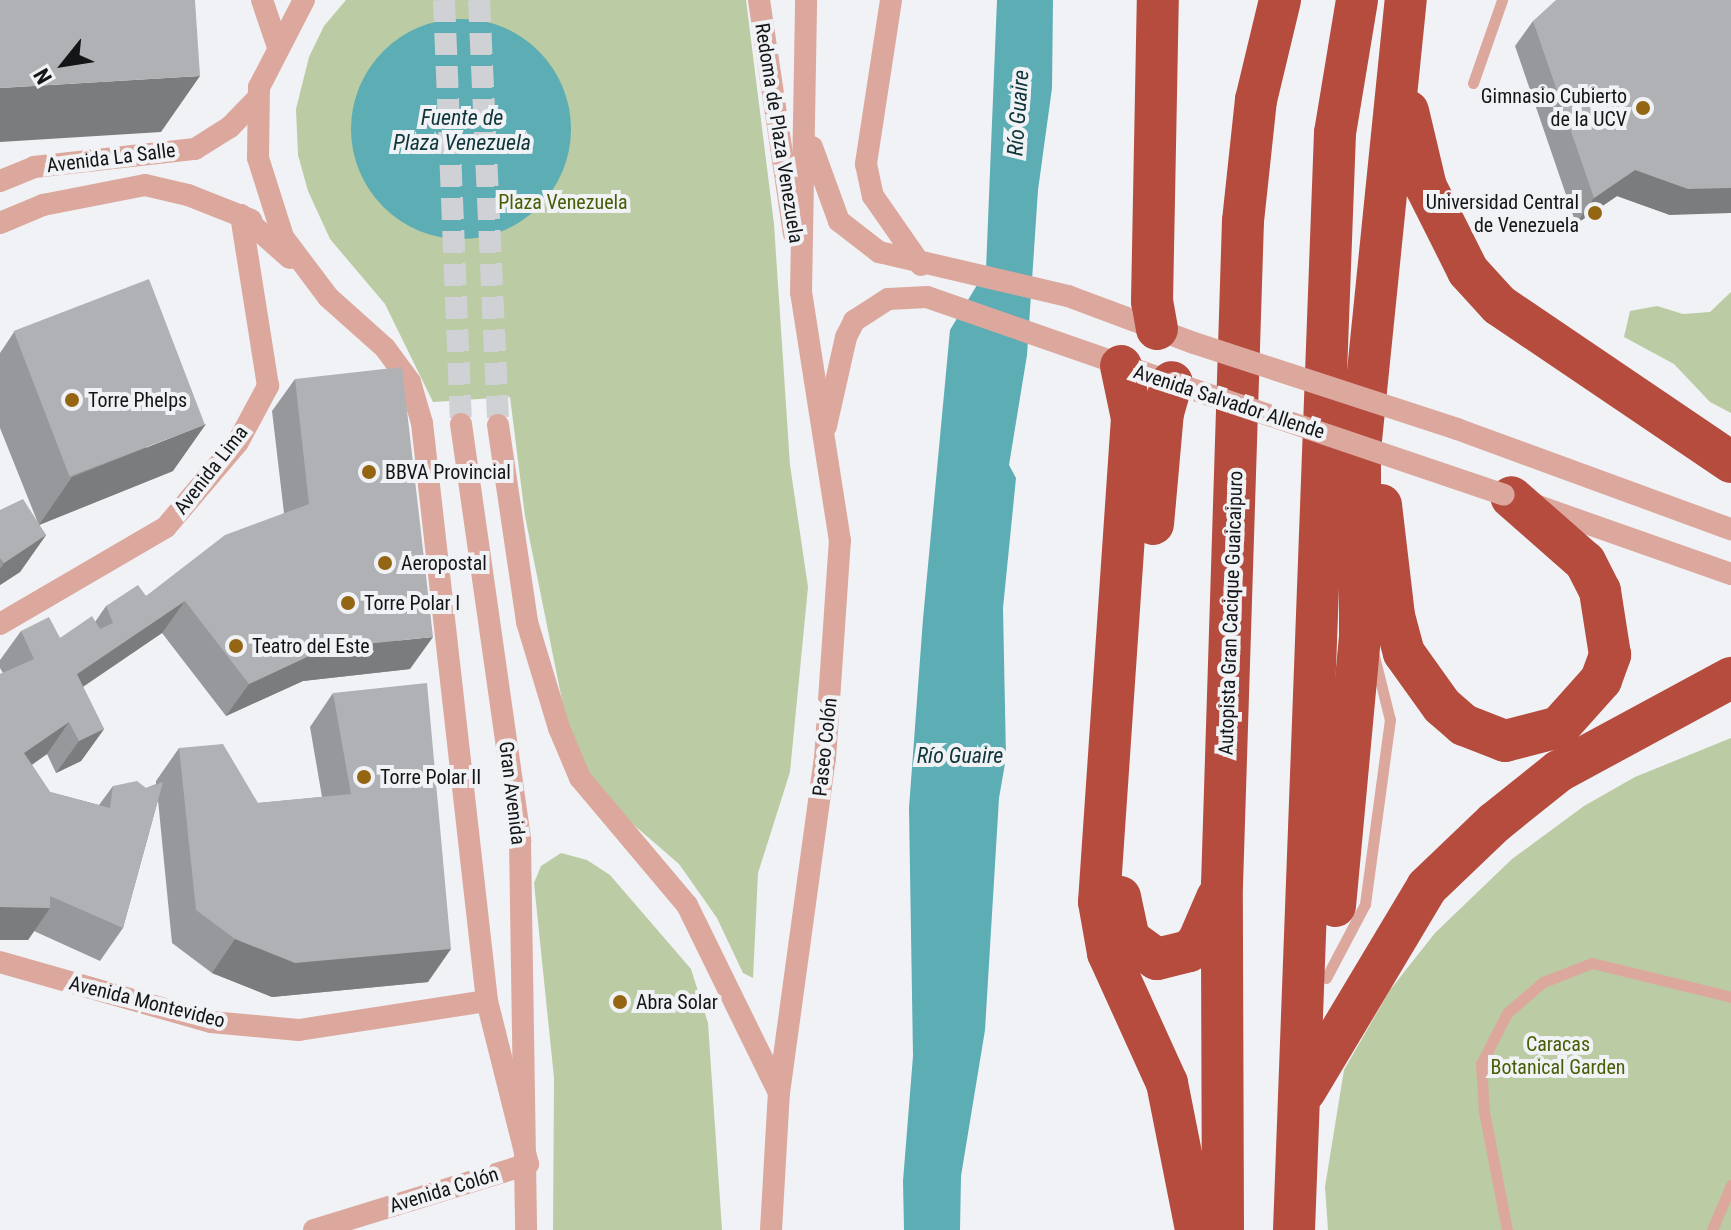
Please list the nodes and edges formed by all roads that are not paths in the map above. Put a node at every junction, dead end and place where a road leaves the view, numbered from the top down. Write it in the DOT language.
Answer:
graph roads {
  1 [pos="262,0"];
  2 [pos="304,0"];
  3 [pos="759,0"];
  4 [pos="806,0"];
  5 [pos="891,0"];
  6 [pos="1158,0"];
  7 [pos="1260,0"];
  8 [pos="1280,0"];
  9 [pos="1357,0"];
  10 [pos="1406,0"];
  11 [pos="1502,0"];
  12 [pos="278,47"];
  13 [pos="1402,52"];
  14 [pos="1473,83"];
  15 [pos="1256,100"];
  16 [pos="255,101"];
  17 [pos="808,131"];
  18 [pos="0,181"];
  19 [pos="241,215"];
  20 [pos="0,223"];
  21 [pos="283,237"];
  22 [pos="800,265"];
  23 [pos="921,265"];
  24 [pos="307,271"];
  25 [pos="1176,336"];
  26 [pos="1121,366"];
  27 [pos="1173,383"];
  28 [pos="461,424"];
  29 [pos="498,425"];
  30 [pos="823,447"];
  31 [pos="1360,450"];
  32 [pos="1731,462"];
  33 [pos="1508,496"];
  34 [pos="1731,529"];
  35 [pos="1731,574"];
  36 [pos="0,624"];
  37 [pos="1731,678"];
  38 [pos="1731,711"];
  39 [pos="1222,885"];
  40 [pos="0,962"];
  41 [pos="1381,962"];
  42 [pos="1731,997"];
  43 [pos="487,1001"];
  44 [pos="779,1093"];
  45 [pos="1302,1096"];
  46 [pos="528,1164"];
  47 [pos="1731,1185"];
  48 [pos="314,1230"];
  49 [pos="526,1230"];
  50 [pos="771,1230"];
  51 [pos="1196,1230"];
  52 [pos="1223,1230"];
  53 [pos="1294,1230"];
  54 [pos="1507,1230"];
  55 [pos="1712,1230"];
  1 -- 12 [label="street"];
  2 -- 12 [label="street"];
  3 -- 22 [label="street, Redoma de Plaza Venezuela"];
  4 -- 17 [label="street"];
  5 -- 23 [label="street"];
  6 -- 25 [label="highway"];
  7 -- 15 [label="highway"];
  8 -- 15 [label="highway, Autopista Gran Cacique Guaicaipuro"];
  9 -- 45 [label="highway"];
  10 -- 13 [label="highway"];
  11 -- 14 [label="lane"];
  12 -- 16 [label="street"];
  13 -- 31 [label="highway"];
  13 -- 32 [label="highway"];
  15 -- 39 [label="highway, Autopista Gran Cacique Guaicaipuro"];
  16 -- 18 [label="street, Avenida La Salle"];
  16 -- 21 [label="street"];
  17 -- 22 [label="street"];
  17 -- 23 [label="street"];
  19 -- 20 [label="street, Avenida La Salle"];
  19 -- 21 [label="street, Avenida La Salle"];
  19 -- 24 [label="street"];
  19 -- 36 [label="street, Avenida Lima"];
  21 -- 24 [label="street"];
  22 -- 30 [label="street, Paseo Colón"];
  23 -- 25 [label="street"];
  24 -- 43 [label="street"];
  25 -- 34 [label="street, bridge"];
  26 -- 27 [label="street, Avenida Salvador Allende"];
  26 -- 30 [label="street, Avenida Salvador Allende"];
  26 -- 51 [label="highway"];
  27 -- 33 [label="street, Avenida Salvador Allende, bridge"];
  27 -- 39 [label="highway"];
  28 -- 46 [label="street, Gran Avenida"];
  29 -- 44 [label="street"];
  30 -- 44 [label="street, Paseo Colón"];
  31 -- 33 [label="highway"];
  31 -- 45 [label="highway"];
  33 -- 35 [label="street, Avenida Salvador Allende"];
  37 -- 41 [label="highway"];
  38 -- 41 [label="highway"];
  39 -- 52 [label="highway, Autopista Gran Cacique Guaicaipuro"];
  40 -- 43 [label="street, Avenida Montevideo"];
  41 -- 45 [label="highway"];
  42 -- 54 [label="lane"];
  43 -- 46 [label="street"];
  44 -- 50 [label="street, Paseo Colón"];
  45 -- 53 [label="highway"];
  46 -- 48 [label="street, Avenida Colón"];
  46 -- 49 [label="street"];
  47 -- 55 [label="lane"];
}
